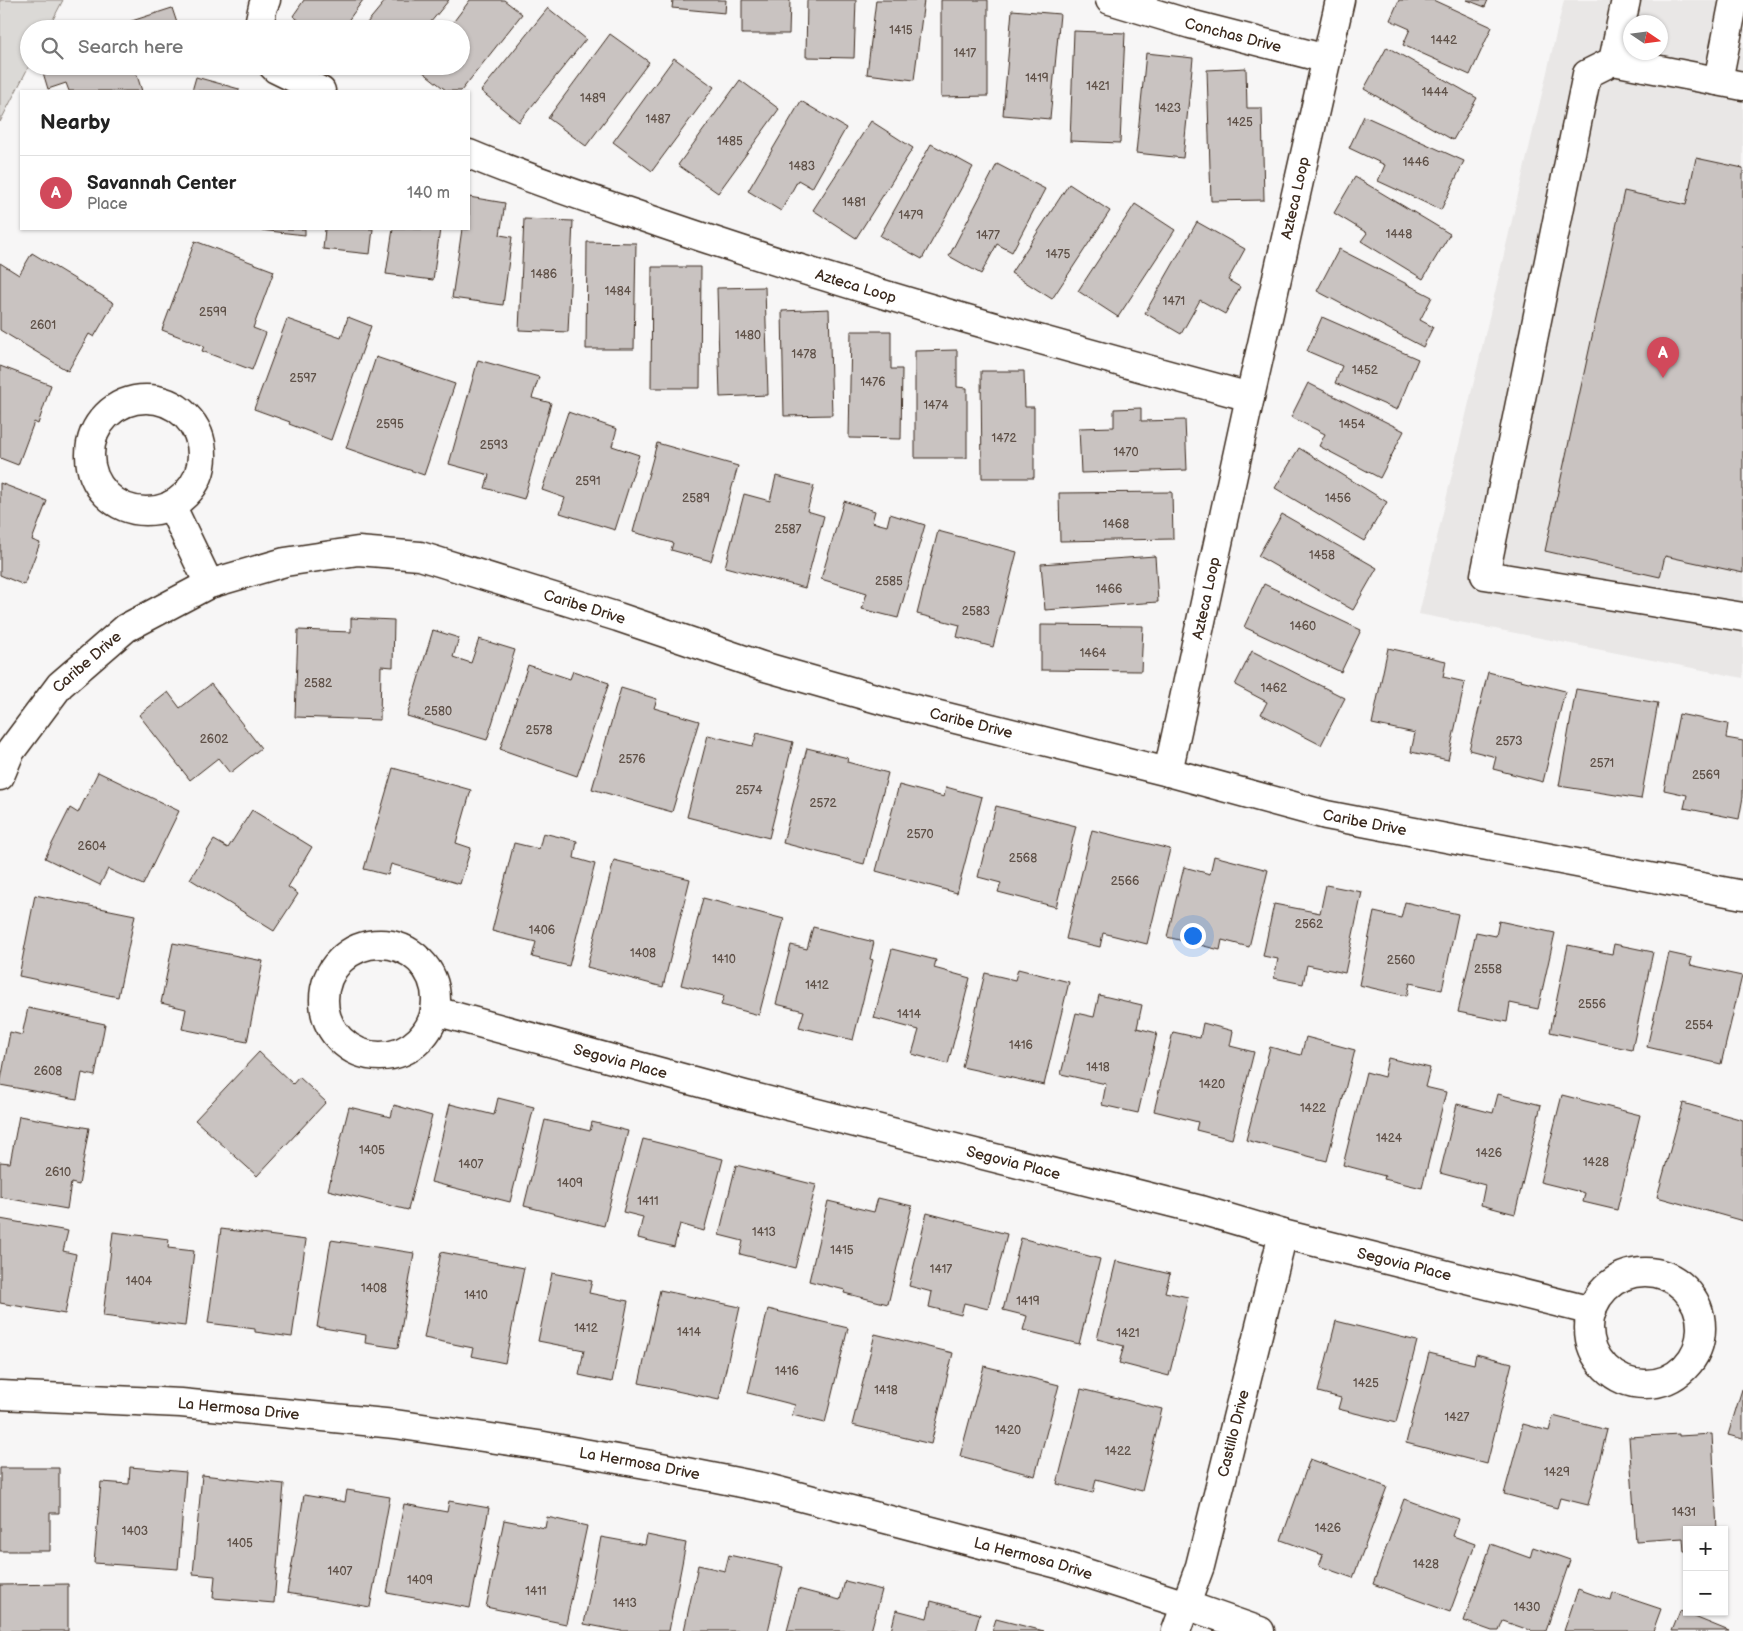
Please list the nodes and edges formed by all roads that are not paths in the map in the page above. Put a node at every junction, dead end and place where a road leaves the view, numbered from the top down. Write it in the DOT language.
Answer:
graph roads {
  1 [pos="266,0"];
  2 [pos="1110,0"];
  3 [pos="1340,0"];
  4 [pos="1626,0"];
  5 [pos="1734,0"];
  6 [pos="260,20"];
  7 [pos="1327,59"];
  8 [pos="1614,61"];
  9 [pos="286,75"];
  10 [pos="1730,84"];
  11 [pos="319,90"];
  12 [pos="470,154"];
  13 [pos="1250,397"];
  14 [pos="171,505"];
  15 [pos="209,584"];
  16 [pos="1743,617"];
  17 [pos="1168,772"];
  18 [pos="0,776"];
  19 [pos="1743,895"];
  20 [pos="435,1011"];
  21 [pos="1283,1234"];
  22 [pos="1592,1311"];
  23 [pos="0,1395"];
  24 [pos="1186,1605"];
  25 [pos="1176,1631"];
  26 [pos="1260,1631"];
  1 -- 6 [label="street"];
  2 -- 7 [label="street, Conchas Drive"];
  3 -- 7 [label="street, Azteca Loop"];
  4 -- 8 [label="street"];
  5 -- 10 [label="street"];
  7 -- 13 [label="street, Azteca Loop"];
  8 -- 10 [label="street"];
  8 -- 16 [label="street"];
  9 -- 11 [label="street"];
  12 -- 13 [label="street, Azteca Loop"];
  13 -- 17 [label="street, Azteca Loop"];
  14 -- 14 [label="street"];
  14 -- 15 [label="street"];
  15 -- 17 [label="street, Caribe Drive"];
  15 -- 18 [label="street, Caribe Drive"];
  17 -- 19 [label="street, Caribe Drive"];
  20 -- 20 [label="street"];
  20 -- 21 [label="street, Segovia Place"];
  21 -- 22 [label="street, Segovia Place"];
  21 -- 24 [label="street, Castillo Drive"];
  22 -- 22 [label="street"];
  23 -- 24 [label="street, La Hermosa Drive"];
  24 -- 25 [label="street, Castillo Drive"];
  24 -- 26 [label="street, La Hermosa Drive"];
}
